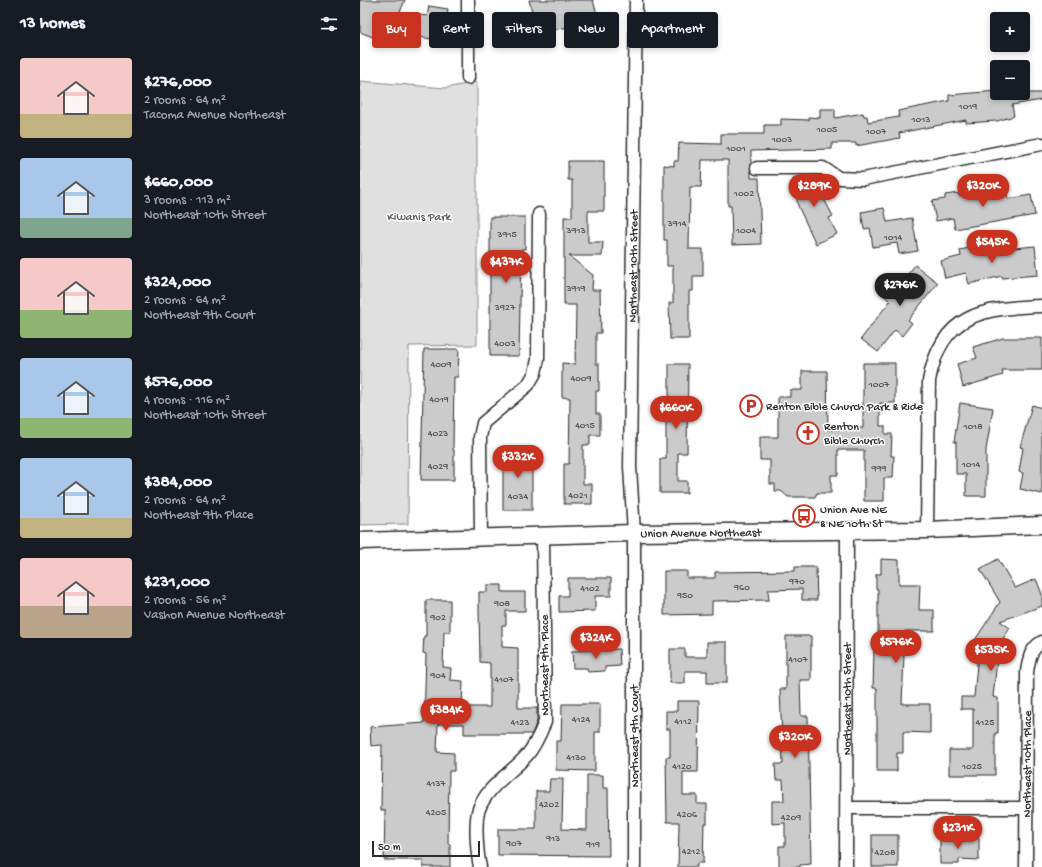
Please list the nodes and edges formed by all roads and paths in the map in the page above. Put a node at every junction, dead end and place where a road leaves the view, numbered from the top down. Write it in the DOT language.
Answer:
graph roads {
  1 [pos="468,0"];
  2 [pos="636,0"];
  3 [pos="468,78"];
  4 [pos="1042,144"];
  5 [pos="757,168"];
  6 [pos="539,214"];
  7 [pos="1042,306"];
  8 [pos="1042,526"];
  9 [pos="927,530"];
  10 [pos="847,531"];
  11 [pos="634,533"];
  12 [pos="543,536"];
  13 [pos="481,538"];
  14 [pos="360,541"];
  15 [pos="1042,642"];
  16 [pos="847,808"];
  17 [pos="1025,808"];
  18 [pos="480,867"];
  19 [pos="634,867"];
  20 [pos="846,867"];
  21 [pos="1026,867"];
  1 -- 3 [label="street"];
  2 -- 11 [label="street, Northeast 10th Street"];
  4 -- 5 [label="street"];
  6 -- 13 [label="street"];
  7 -- 9 [label="street"];
  8 -- 9 [label="street, Union Avenue Northeast"];
  9 -- 10 [label="street, Union Avenue Northeast"];
  10 -- 11 [label="street, Union Avenue Northeast"];
  10 -- 16 [label="street, Northeast 10th Street"];
  11 -- 12 [label="street, Union Avenue Northeast"];
  11 -- 19 [label="street, Northeast 9th Court"];
  12 -- 13 [label="street, Union Avenue Northeast"];
  12 -- 18 [label="street, Northeast 9th Place"];
  13 -- 14 [label="street, Union Avenue Northeast"];
  15 -- 17 [label="street, Northeast 10th Place"];
  16 -- 17 [label="street"];
  16 -- 20 [label="street, Northeast 10th Street"];
  17 -- 21 [label="street, Northeast 10th Place"];
}
